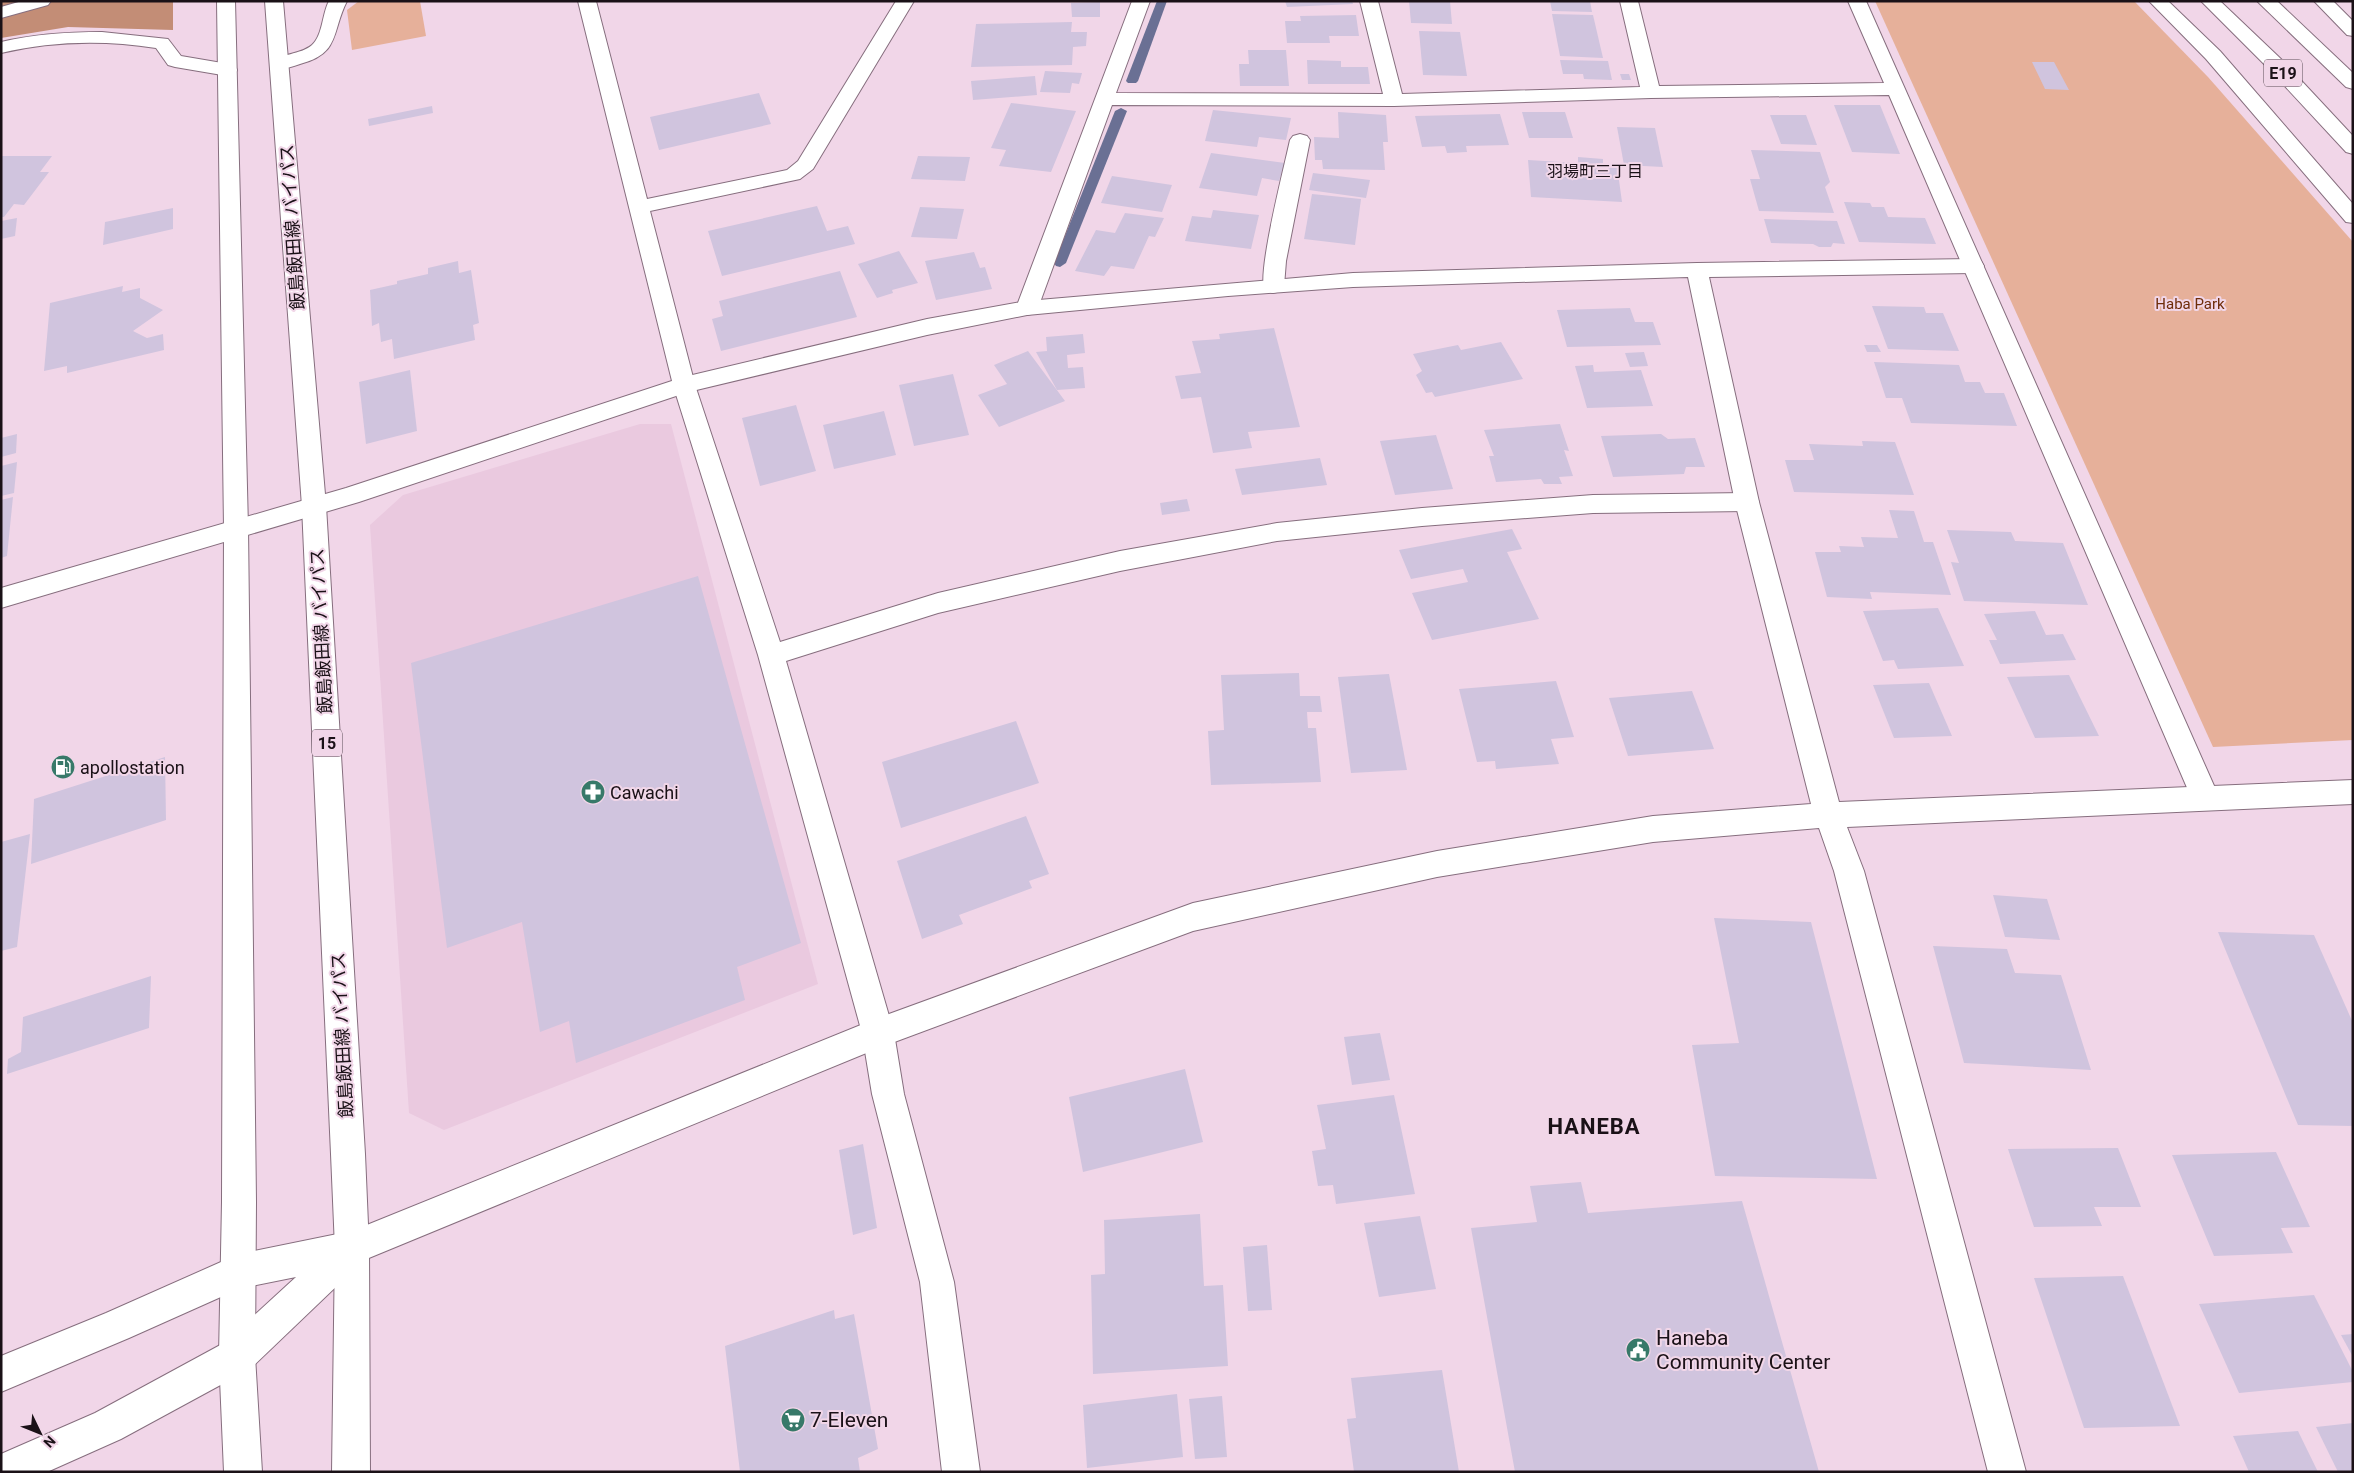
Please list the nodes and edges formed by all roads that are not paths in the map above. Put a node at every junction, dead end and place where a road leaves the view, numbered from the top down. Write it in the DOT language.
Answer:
graph roads {
  1 [pos="42,1"];
  2 [pos="338,1"];
  3 [pos="587,1"];
  4 [pos="905,1"];
  5 [pos="1141,1"];
  6 [pos="1369,1"];
  7 [pos="1629,1"];
  8 [pos="1857,1"];
  9 [pos="2158,1"];
  10 [pos="2210,1"];
  11 [pos="2266,1"];
  12 [pos="2323,1"];
  13 [pos="275,8"];
  14 [pos="1,13"];
  15 [pos="226,13"];
  16 [pos="2353,31"];
  17 [pos="1,48"];
  18 [pos="280,64"];
  19 [pos="228,70"];
  20 [pos="2353,83"];
  21 [pos="1896,89"];
  22 [pos="1651,92"];
  23 [pos="1104,99"];
  24 [pos="1394,100"];
  25 [pos="1300,140"];
  26 [pos="2353,148"];
  27 [pos="641,207"];
  28 [pos="2353,217"];
  29 [pos="1973,266"];
  30 [pos="1697,270"];
  31 [pos="1273,286"];
  32 [pos="1027,308"];
  33 [pos="684,385"];
  34 [pos="1747,502"];
  35 [pos="314,506"];
  36 [pos="236,528"];
  37 [pos="1,598"];
  38 [pos="771,655"];
  39 [pos="2353,792"];
  40 [pos="2205,797"];
  41 [pos="1828,815"];
  42 [pos="878,1033"];
  43 [pos="352,1248"];
  44 [pos="239,1271"];
  45 [pos="237,1356"];
  46 [pos="1,1374"];
  47 [pos="3,1472"];
  48 [pos="243,1472"];
  49 [pos="351,1472"];
  50 [pos="961,1472"];
  51 [pos="2008,1472"];
  1 -- 14 [label="main road"];
  2 -- 18 [label="main road"];
  3 -- 27 [label="main road"];
  4 -- 27 [label="main road"];
  5 -- 23 [label="main road"];
  6 -- 24 [label="main road"];
  7 -- 22 [label="main road"];
  8 -- 21 [label="main road"];
  9 -- 28 [label="main road"];
  10 -- 26 [label="main road, E19"];
  11 -- 20 [label="main road, E19"];
  12 -- 16 [label="main road"];
  13 -- 18 [label="main road, 飯島飯田線 バイパス / 15"];
  15 -- 19 [label="main road"];
  17 -- 19 [label="main road"];
  18 -- 35 [label="main road, 飯島飯田線 バイパス / 15"];
  19 -- 36 [label="main road"];
  21 -- 22 [label="main road"];
  21 -- 29 [label="main road"];
  22 -- 24 [label="main road"];
  23 -- 24 [label="main road"];
  23 -- 32 [label="main road"];
  25 -- 31 [label="main road"];
  27 -- 33 [label="main road"];
  29 -- 30 [label="main road"];
  29 -- 40 [label="main road"];
  30 -- 31 [label="main road"];
  30 -- 34 [label="main road"];
  31 -- 32 [label="main road"];
  32 -- 33 [label="main road"];
  33 -- 35 [label="main road"];
  33 -- 38 [label="main road"];
  34 -- 38 [label="main road"];
  34 -- 41 [label="main road"];
  35 -- 36 [label="main road"];
  35 -- 43 [label="main road, 飯島飯田線 バイパス / 15"];
  36 -- 37 [label="main road"];
  36 -- 44 [label="main road"];
  38 -- 42 [label="main road"];
  39 -- 40 [label="main road"];
  40 -- 41 [label="main road"];
  41 -- 42 [label="main road"];
  41 -- 51 [label="main road"];
  42 -- 43 [label="main road"];
  42 -- 50 [label="main road"];
  43 -- 44 [label="main road"];
  43 -- 45 [label="main road"];
  43 -- 49 [label="main road, 飯島飯田線 バイパス / 15"];
  44 -- 45 [label="main road"];
  44 -- 46 [label="main road"];
  45 -- 47 [label="main road"];
  45 -- 48 [label="main road"];
}
